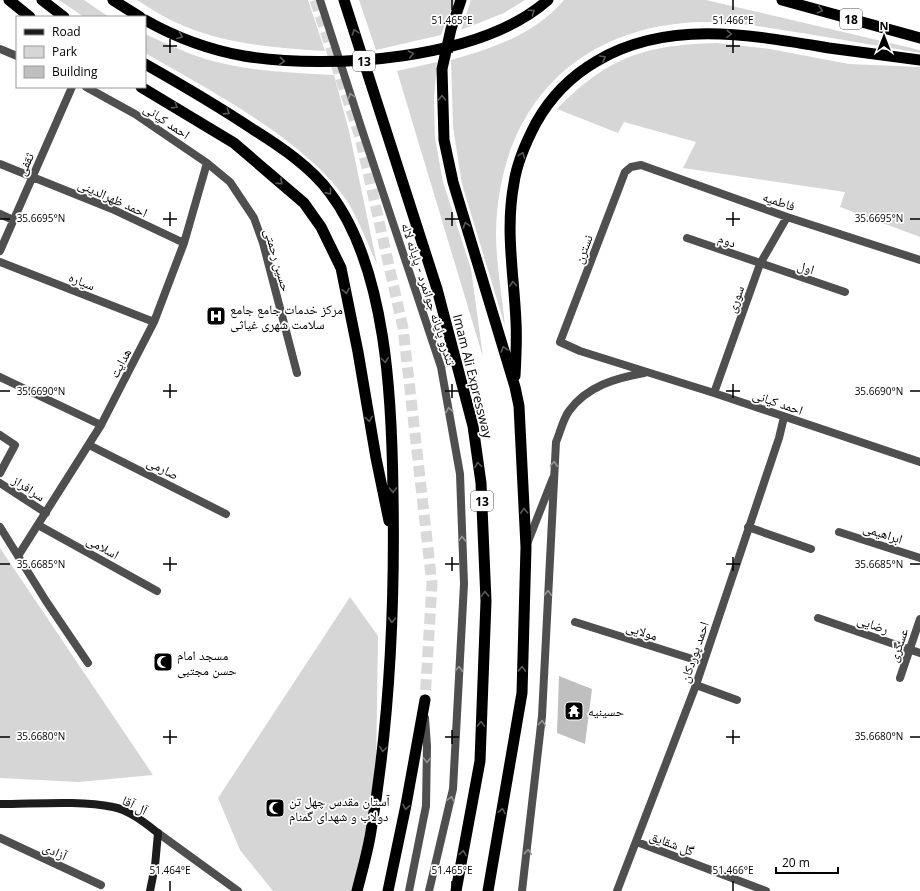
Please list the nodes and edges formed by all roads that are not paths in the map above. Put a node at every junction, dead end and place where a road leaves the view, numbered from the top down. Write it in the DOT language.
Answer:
graph roads {
  1 [pos="9,0"];
  2 [pos="42,0"];
  3 [pos="113,0"];
  4 [pos="320,0"];
  5 [pos="344,0"];
  6 [pos="461,0"];
  7 [pos="548,0"];
  8 [pos="782,0"];
  9 [pos="29,16"];
  10 [pos="63,16"];
  11 [pos="138,16"];
  12 [pos="146,21"];
  13 [pos="920,38"];
  14 [pos="0,49"];
  15 [pos="16,56"];
  16 [pos="920,60"];
  17 [pos="146,65"];
  18 [pos="72,88"];
  19 [pos="88,88"];
  20 [pos="143,88"];
  21 [pos="206,163"];
  22 [pos="0,164"];
  23 [pos="631,166"];
  24 [pos="33,176"];
  25 [pos="230,182"];
  26 [pos="0,214"];
  27 [pos="787,217"];
  28 [pos="13,220"];
  29 [pos="687,238"];
  30 [pos="184,243"];
  31 [pos="0,251"];
  32 [pos="920,260"];
  33 [pos="0,262"];
  34 [pos="760,264"];
  35 [pos="845,292"];
  36 [pos="154,322"];
  37 [pos="560,342"];
  38 [pos="645,372"];
  39 [pos="297,373"];
  40 [pos="0,377"];
  41 [pos="515,387"];
  42 [pos="714,393"];
  43 [pos="784,417"];
  44 [pos="101,425"];
  45 [pos="0,435"];
  46 [pos="89,445"];
  47 [pos="920,462"];
  48 [pos="0,473"];
  49 [pos="553,478"];
  50 [pos="0,483"];
  51 [pos="46,513"];
  52 [pos="226,514"];
  53 [pos="38,525"];
  54 [pos="0,527"];
  55 [pos="748,528"];
  56 [pos="839,532"];
  57 [pos="394,546"];
  58 [pos="526,547"];
  59 [pos="810,549"];
  60 [pos="18,556"];
  61 [pos="920,558"];
  62 [pos="157,591"];
  63 [pos="818,618"];
  64 [pos="920,619"];
  65 [pos="575,622"];
  66 [pos="909,649"];
  67 [pos="920,653"];
  68 [pos="702,662"];
  69 [pos="88,663"];
  70 [pos="900,678"];
  71 [pos="696,685"];
  72 [pos="737,700"];
  73 [pos="424,703"];
  74 [pos="0,804"];
  75 [pos="158,833"];
  76 [pos="1,842"];
  77 [pos="636,842"];
  78 [pos="101,885"];
  79 [pos="150,891"];
  80 [pos="238,891"];
  81 [pos="357,891"];
  82 [pos="388,891"];
  83 [pos="409,891"];
  84 [pos="429,891"];
  85 [pos="456,891"];
  86 [pos="488,891"];
  87 [pos="522,891"];
  88 [pos="617,891"];
  89 [pos="766,891"];
  1 -- 9 [label="highway"];
  2 -- 10 [label="highway"];
  3 -- 11 [label="highway"];
  84 -- 4 [label="street, تندرو پایانه جوانمرد - پایانه لاله, one-way"];
  85 -- 5 [label="highway, Imam Ali Expressway / 13, one-way"];
  41 -- 6 [label="highway, one-way"];
  12 -- 7 [label="highway, one-way"];
  8 -- 13 [label="highway, 18, one-way"];
  14 -- 15 [label="street"];
  41 -- 16 [label="highway, one-way"];
  17 -- 57 [label="highway, one-way"];
  18 -- 24 [label="street, ثقفی"];
  19 -- 21 [label="street, احمد کیانی"];
  20 -- 57 [label="highway, one-way"];
  21 -- 25 [label="street, احمد کیانی"];
  21 -- 30 [label="street, هدایت"];
  22 -- 24 [label="street, احمد ظهرالدینی"];
  23 -- 27 [label="street, فاطمیه"];
  23 -- 37 [label="street, نسترن"];
  24 -- 28 [label="street, ثقفی"];
  24 -- 30 [label="street, احمد ظهرالدینی"];
  25 -- 39 [label="street, حسین رحمتی"];
  26 -- 28 [label="street"];
  27 -- 32 [label="street, فاطمیه"];
  27 -- 34 [label="street, سوری"];
  28 -- 31 [label="street, ثقفی"];
  29 -- 34 [label="street, دوم"];
  30 -- 36 [label="street, هدایت"];
  33 -- 36 [label="street, سیاره"];
  34 -- 35 [label="street, اول"];
  34 -- 42 [label="street, سوری"];
  36 -- 44 [label="street, هدایت"];
  37 -- 38 [label="street, احمد کیانی"];
  38 -- 42 [label="street, احمد کیانی"];
  49 -- 38 [label="street, one-way"];
  40 -- 44 [label="street"];
  58 -- 41 [label="highway, one-way"];
  42 -- 43 [label="street, احمد کیانی"];
  43 -- 47 [label="street, احمد کیانی"];
  43 -- 55 [label="street, احمد پوردکان"];
  44 -- 46 [label="street, هدایت"];
  45 -- 48 [label="street"];
  46 -- 51 [label="street, هدایت"];
  46 -- 52 [label="street, صارمی"];
  49 -- 58 [label="street"];
  87 -- 49 [label="street, one-way"];
  50 -- 51 [label="street, سرافراز"];
  51 -- 53 [label="street, هدایت"];
  53 -- 60 [label="street, هدایت"];
  53 -- 62 [label="street, اسلامی"];
  54 -- 60 [label="street"];
  55 -- 59 [label="street"];
  55 -- 68 [label="street, احمد پوردکان"];
  56 -- 61 [label="street, ابراهیمی"];
  57 -- 81 [label="highway, one-way"];
  86 -- 58 [label="highway, one-way"];
  60 -- 69 [label="street"];
  63 -- 66 [label="street, رضایی"];
  64 -- 66 [label="street, عسگری"];
  65 -- 68 [label="street, مولایی"];
  66 -- 67 [label="street, رضایی"];
  66 -- 70 [label="street, عسگری"];
  68 -- 71 [label="street, احمد پوردکان"];
  71 -- 72 [label="street"];
  71 -- 77 [label="street, احمد پوردکان"];
  73 -- 82 [label="highway, one-way"];
  73 -- 83 [label="street, one-way"];
  74 -- 75 [label="main road, آل آقا"];
  75 -- 79 [label="main road"];
  75 -- 80 [label="street, آل آقا"];
  76 -- 78 [label="street, آزادی"];
  77 -- 88 [label="street, احمد پوردکان"];
  77 -- 89 [label="street, گل شقایق"];
}
